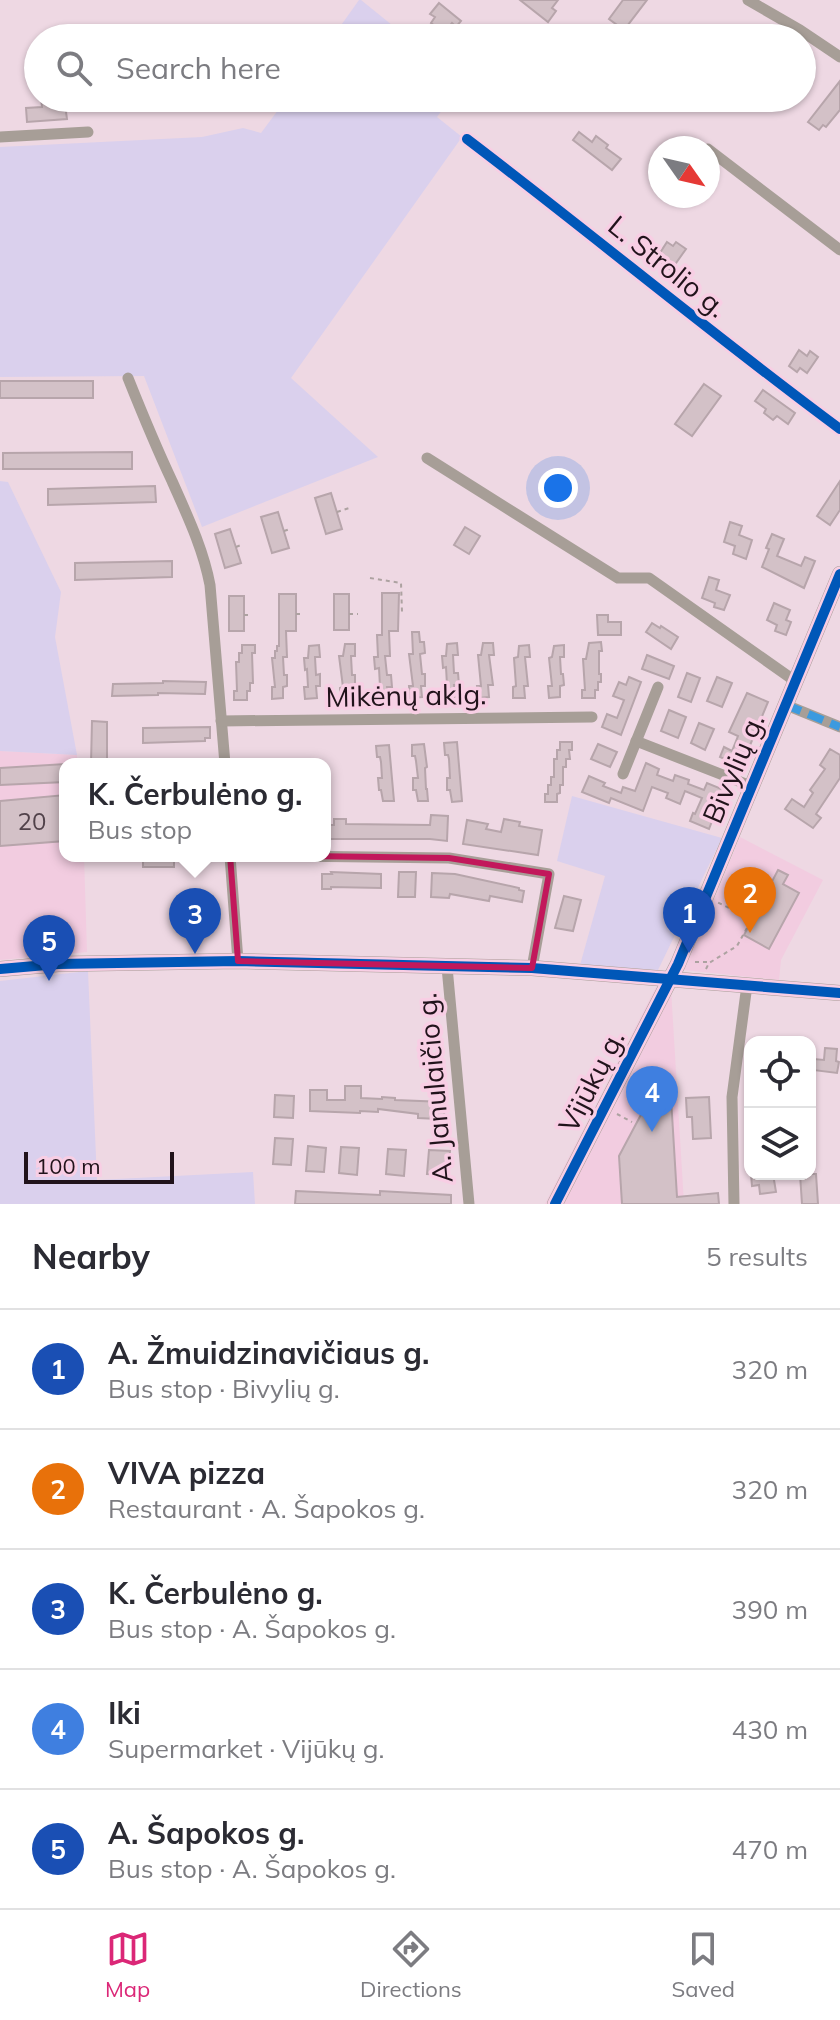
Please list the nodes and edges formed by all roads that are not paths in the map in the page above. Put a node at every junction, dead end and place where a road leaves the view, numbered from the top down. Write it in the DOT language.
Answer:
graph roads {
  1 [pos="748,0"];
  2 [pos="790,24"];
  3 [pos="816,41"];
  4 [pos="840,57"];
  5 [pos="88,132"];
  6 [pos="0,137"];
  7 [pos="467,139"];
  8 [pos="720,158"];
  9 [pos="840,250"];
  10 [pos="128,378"];
  11 [pos="840,429"];
  12 [pos="427,458"];
  13 [pos="840,574"];
  14 [pos="795,681"];
  15 [pos="658,687"];
  16 [pos="786,705"];
  17 [pos="592,717"];
  18 [pos="221,721"];
  19 [pos="840,727"];
  20 [pos="636,741"];
  21 [pos="224,758"];
  22 [pos="623,774"];
  23 [pos="751,786"];
  24 [pos="331,857"];
  25 [pos="230,862"];
  26 [pos="238,961"];
  27 [pos="447,967"];
  28 [pos="532,968"];
  29 [pos="0,969"];
  30 [pos="670,979"];
  31 [pos="747,985"];
  32 [pos="840,993"];
  33 [pos="469,1204"];
  34 [pos="555,1204"];
  35 [pos="734,1204"];
  1 -- 2 [label="street"];
  3 -- 4 [label="street"];
  5 -- 6 [label="street"];
  7 -- 11 [label="street, L. Strolio g."];
  8 -- 9 [label="street"];
  10 -- 18 [label="street"];
  12 -- 14 [label="street"];
  13 -- 14 [label="street, Bivylių g."];
  14 -- 16 [label="street, Bivylių g."];
  15 -- 20 [label="street"];
  16 -- 19 [label="street"];
  16 -- 23 [label="street, Bivylių g."];
  17 -- 18 [label="street, Mikėnų aklg."];
  18 -- 21 [label="street"];
  20 -- 22 [label="street"];
  20 -- 23 [label="street"];
  23 -- 30 [label="street, Bivylių g."];
  24 -- 28 [label="street"];
  25 -- 26 [label="street"];
  26 -- 27 [label="street"];
  26 -- 29 [label="street"];
  27 -- 28 [label="street"];
  27 -- 33 [label="street, A. Janulaičio g."];
  28 -- 30 [label="street"];
  30 -- 31 [label="street"];
  30 -- 34 [label="street, Vijūkų g."];
  31 -- 32 [label="street"];
  31 -- 35 [label="street"];
}
